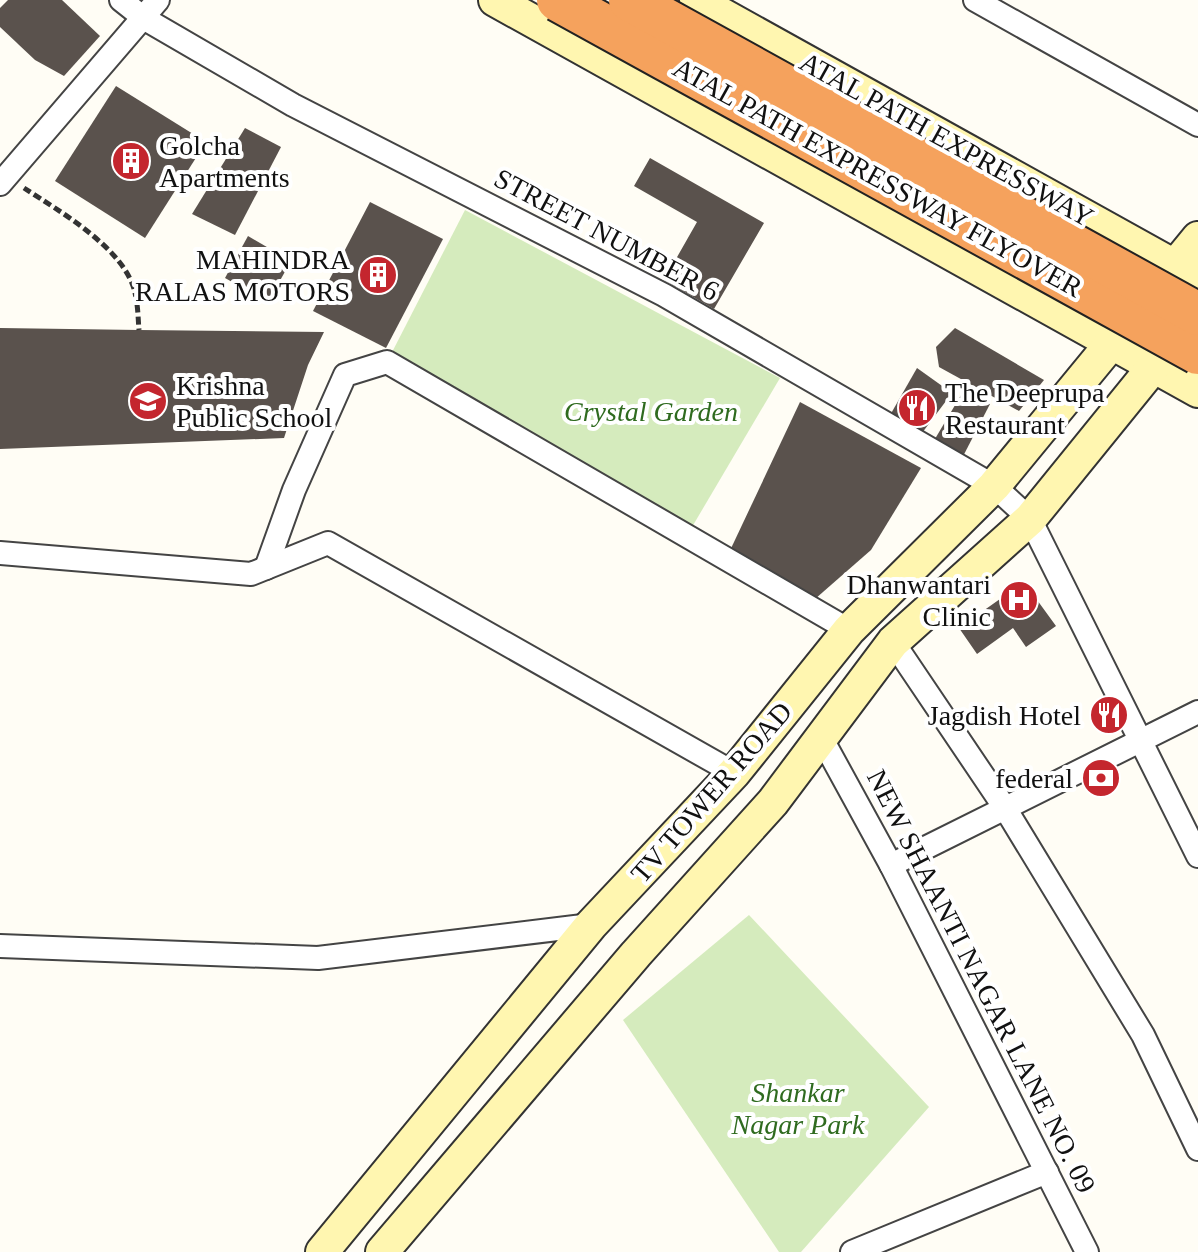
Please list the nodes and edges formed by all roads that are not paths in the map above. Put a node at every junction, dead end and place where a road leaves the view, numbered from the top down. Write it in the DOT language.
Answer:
graph roads {
  1 [pos="121,0"];
  2 [pos="495,0"];
  3 [pos="558,0"];
  4 [pos="630,0"];
  5 [pos="696,0"];
  6 [pos="975,0"];
  7 [pos="152,9"];
  8 [pos="1198,125"];
  9 [pos="3,180"];
  10 [pos="1198,238"];
  11 [pos="1187,273"];
  12 [pos="1198,312"];
  13 [pos="1113,344"];
  14 [pos="1198,353"];
  15 [pos="1153,366"];
  16 [pos="1198,391"];
  17 [pos="994,486"];
  18 [pos="1030,519"];
  19 [pos="0,553"];
  20 [pos="266,568"];
  21 [pos="849,630"];
  22 [pos="893,642"];
  23 [pos="1198,712"];
  24 [pos="822,739"];
  25 [pos="1137,741"];
  26 [pos="734,773"];
  27 [pos="1005,808"];
  28 [pos="1198,856"];
  29 [pos="891,865"];
  30 [pos="591,925"];
  31 [pos="0,946"];
  32 [pos="1198,1149"];
  33 [pos="1047,1172"];
  34 [pos="322,1252"];
  35 [pos="382,1252"];
  36 [pos="852,1252"];
  37 [pos="1087,1252"];
  1 -- 7 [label="street, STREET NUMBER 6"];
  2 -- 13 [label="main road"];
  3 -- 14 [label="highway, ATAL PATH EXPRESSWAY FLYOVER, bridge"];
  4 -- 12 [label="highway, ATAL PATH EXPRESSWAY FLYOVER, bridge"];
  5 -- 11 [label="main road, ATAL PATH EXPRESSWAY"];
  6 -- 8 [label="street"];
  7 -- 9 [label="street"];
  7 -- 17 [label="street, STREET NUMBER 6"];
  10 -- 11 [label="main road, TV TOWER ROAD"];
  11 -- 13 [label="main road, TV TOWER ROAD"];
  12 -- 15 [label="main road, TV TOWER ROAD"];
  13 -- 15 [label="main road"];
  13 -- 17 [label="main road, TV TOWER ROAD"];
  15 -- 16 [label="main road"];
  15 -- 18 [label="main road, TV TOWER ROAD"];
  17 -- 18 [label="street, STREET NUMBER 6"];
  17 -- 21 [label="main road, TV TOWER ROAD"];
  18 -- 22 [label="main road, TV TOWER ROAD"];
  18 -- 25 [label="street"];
  19 -- 20 [label="street"];
  20 -- 21 [label="street"];
  20 -- 26 [label="street"];
  21 -- 26 [label="main road, TV TOWER ROAD"];
  22 -- 24 [label="main road, TV TOWER ROAD"];
  22 -- 27 [label="street"];
  23 -- 25 [label="street"];
  24 -- 29 [label="street, NEW SHAANTI NAGAR LANE NO. 09"];
  24 -- 35 [label="main road, TV TOWER ROAD"];
  25 -- 27 [label="street"];
  25 -- 28 [label="street"];
  26 -- 30 [label="main road, TV TOWER ROAD"];
  27 -- 29 [label="street"];
  27 -- 32 [label="street"];
  29 -- 33 [label="street, NEW SHAANTI NAGAR LANE NO. 09"];
  30 -- 31 [label="street"];
  30 -- 34 [label="main road, TV TOWER ROAD"];
  33 -- 36 [label="street"];
  33 -- 37 [label="street, NEW SHAANTI NAGAR LANE NO. 09"];
}
